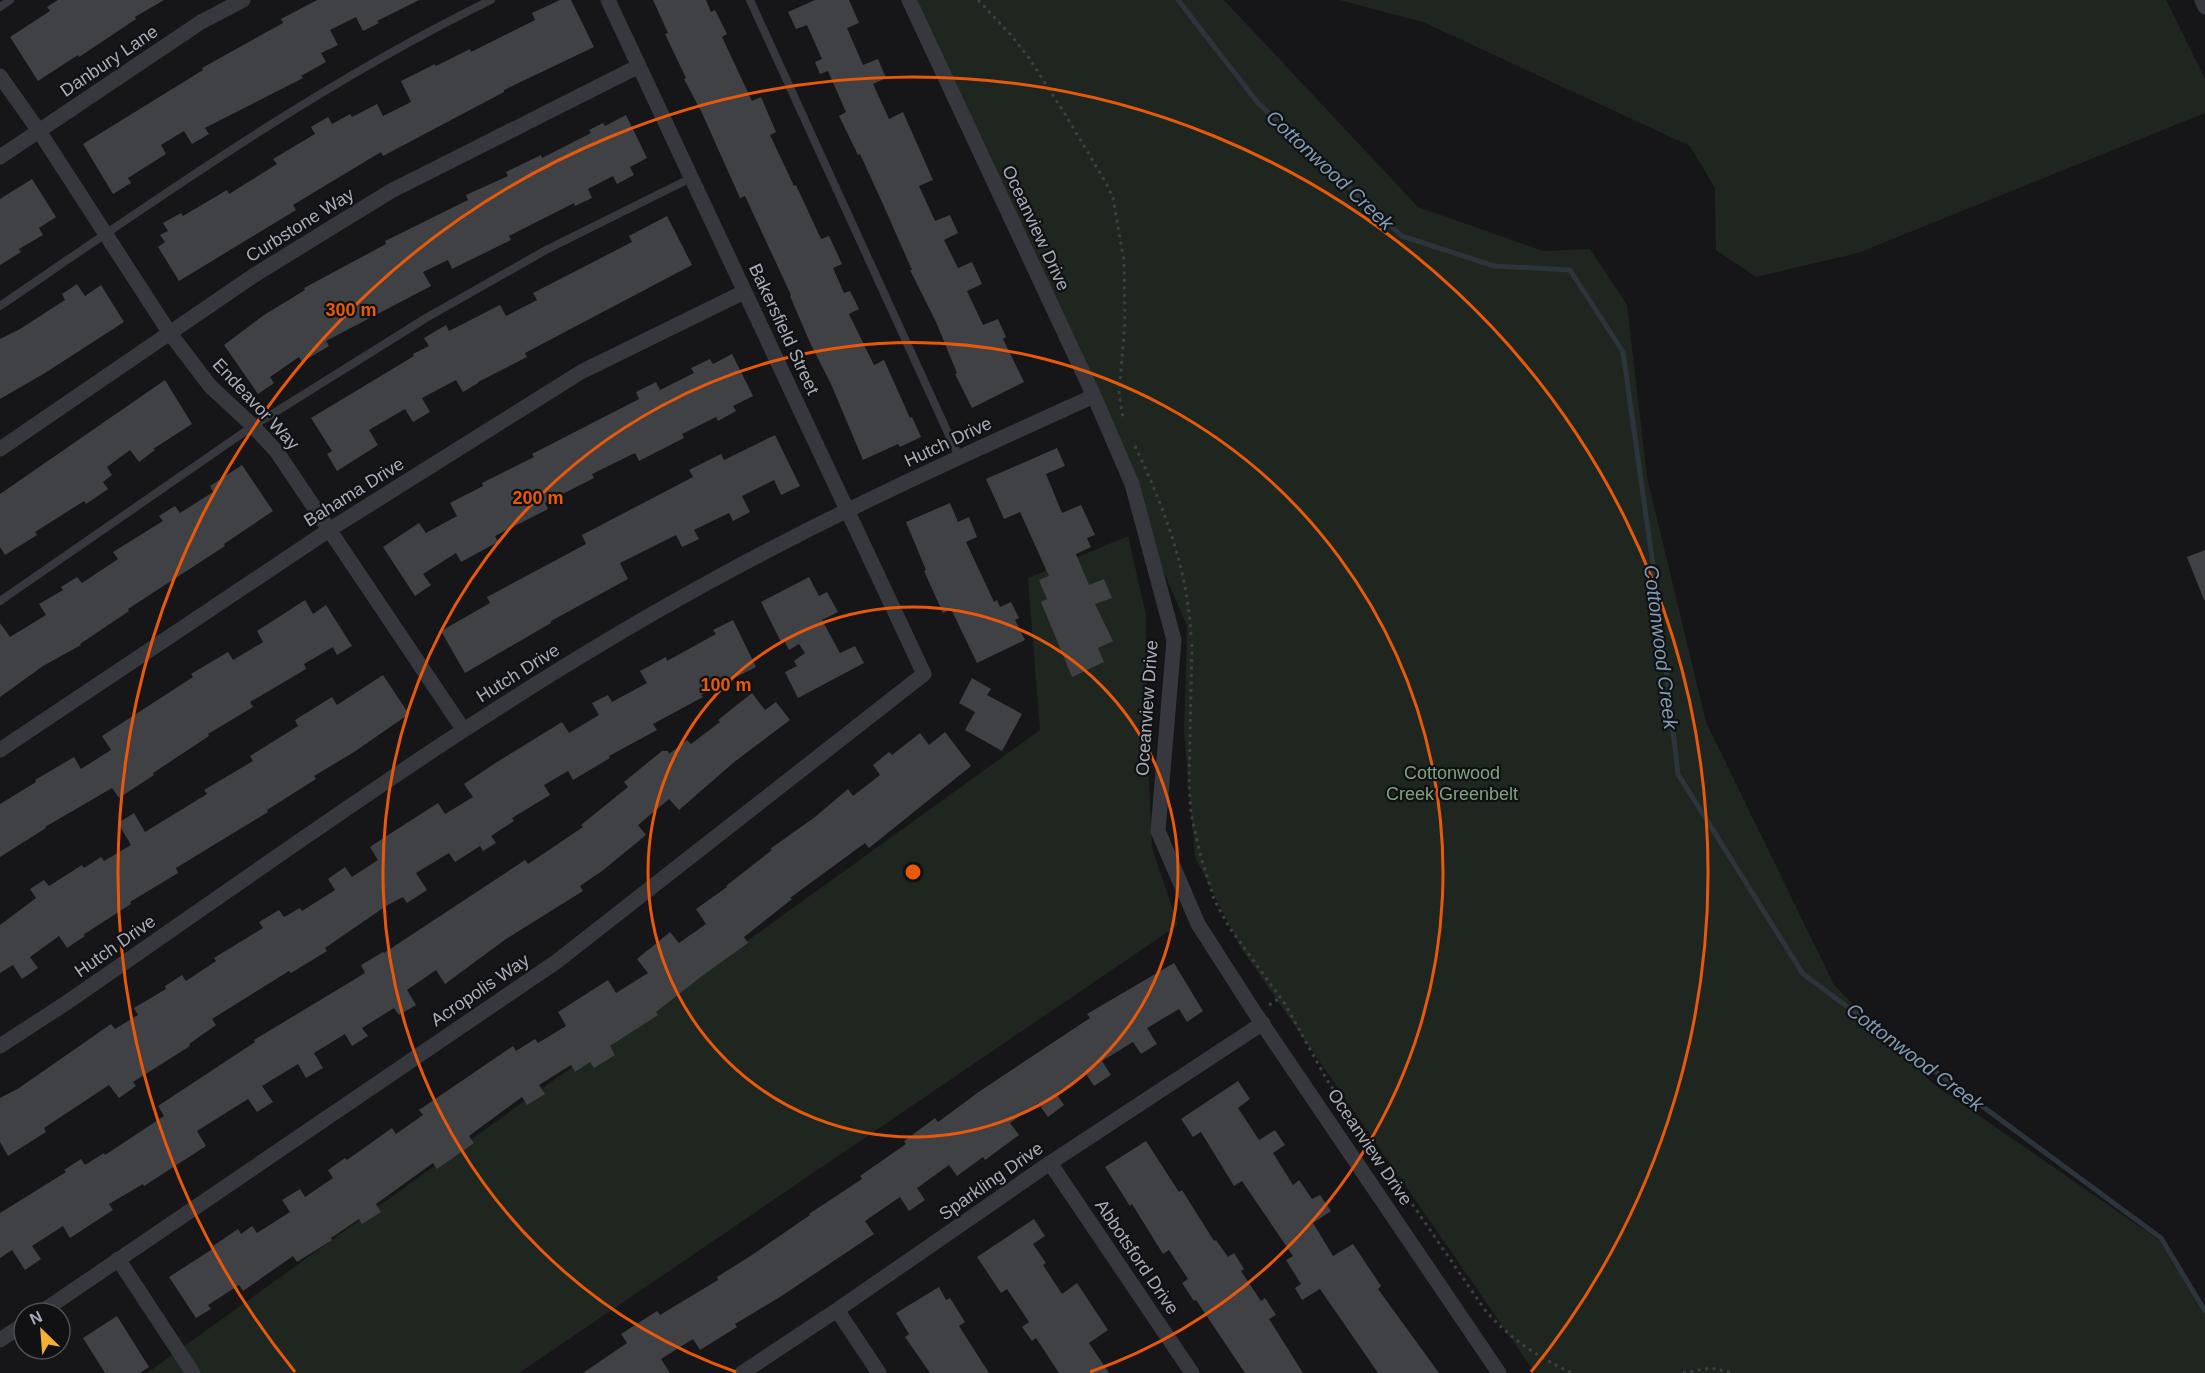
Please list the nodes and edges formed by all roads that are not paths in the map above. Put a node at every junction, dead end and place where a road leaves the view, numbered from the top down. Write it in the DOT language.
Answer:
graph roads {
  1 [pos="10,0"];
  2 [pos="243,0"];
  3 [pos="491,0"];
  4 [pos="608,0"];
  5 [pos="750,0"];
  6 [pos="909,0"];
  7 [pos="2202,0"];
  8 [pos="0,7"];
  9 [pos="2205,7"];
  10 [pos="639,66"];
  11 [pos="0,75"];
  12 [pos="39,131"];
  13 [pos="0,157"];
  14 [pos="693,177"];
  15 [pos="106,234"];
  16 [pos="744,292"];
  17 [pos="0,306"];
  18 [pos="170,332"];
  19 [pos="1094,396"];
  20 [pos="253,426"];
  21 [pos="0,449"];
  22 [pos="959,458"];
  23 [pos="849,511"];
  24 [pos="329,530"];
  25 [pos="0,601"];
  26 [pos="924,674"];
  27 [pos="463,729"];
  28 [pos="0,750"];
  29 [pos="1263,1023"];
  30 [pos="0,1046"];
  31 [pos="1050,1163"];
  32 [pos="118,1259"];
  33 [pos="57,1301"];
  34 [pos="837,1310"];
  35 [pos="193,1373"];
  36 [pos="742,1373"];
  37 [pos="879,1373"];
  38 [pos="1192,1373"];
  39 [pos="1500,1373"];
  1 -- 8 [label="lane"];
  2 -- 12 [label="street, Danbury Lane"];
  3 -- 15 [label="lane"];
  4 -- 10 [label="street, Bakersfield Street"];
  5 -- 22 [label="lane"];
  6 -- 19 [label="street, Oceanview Drive"];
  7 -- 9 [label="street"];
  10 -- 14 [label="street, Bakersfield Street"];
  10 -- 18 [label="street, Curbstone Way"];
  11 -- 12 [label="street, Endeavor Way"];
  12 -- 13 [label="street, Danbury Lane"];
  12 -- 15 [label="street, Endeavor Way"];
  14 -- 16 [label="street, Bakersfield Street"];
  14 -- 20 [label="lane"];
  15 -- 17 [label="lane"];
  15 -- 18 [label="street, Endeavor Way"];
  16 -- 23 [label="street, Bakersfield Street"];
  16 -- 24 [label="street, Bahama Drive"];
  18 -- 20 [label="street, Endeavor Way"];
  18 -- 21 [label="street, Curbstone Way"];
  19 -- 22 [label="street, Hutch Drive"];
  19 -- 29 [label="street, Oceanview Drive"];
  20 -- 24 [label="street, Endeavor Way"];
  20 -- 25 [label="lane"];
  22 -- 23 [label="street, Hutch Drive"];
  23 -- 26 [label="street, Bakersfield Street"];
  23 -- 27 [label="street, Hutch Drive"];
  24 -- 27 [label="street, Endeavor Way"];
  24 -- 28 [label="street, Bahama Drive"];
  26 -- 32 [label="street, Acropolis Way"];
  27 -- 30 [label="street, Hutch Drive"];
  29 -- 31 [label="street, Sparkling Drive"];
  29 -- 39 [label="street, Oceanview Drive"];
  31 -- 34 [label="street, Sparkling Drive"];
  31 -- 38 [label="street, Abbotsford Drive"];
  32 -- 33 [label="street, Acropolis Way"];
  32 -- 35 [label="street"];
  34 -- 36 [label="street, Sparkling Drive"];
  34 -- 37 [label="street"];
}
